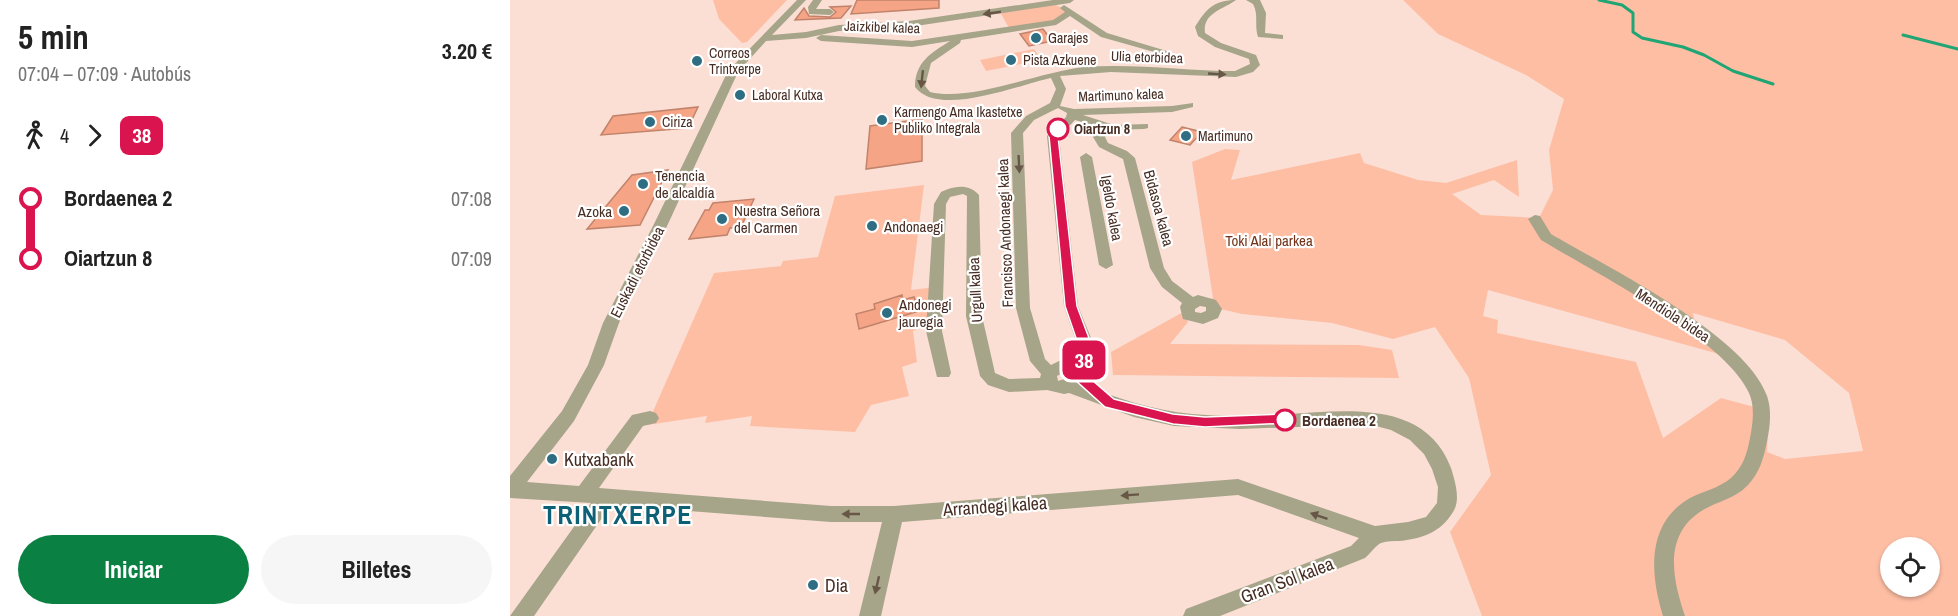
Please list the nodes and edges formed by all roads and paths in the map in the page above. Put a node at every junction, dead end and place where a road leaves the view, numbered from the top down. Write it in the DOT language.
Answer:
graph roads {
  1 [pos="794,0"];
  2 [pos="802,0"];
  3 [pos="818,0"];
  4 [pos="1070,0"];
  5 [pos="1232,0"];
  6 [pos="1250,0"];
  7 [pos="1056,3"];
  8 [pos="830,12"];
  9 [pos="1071,12"];
  10 [pos="779,21"];
  11 [pos="830,29"];
  12 [pos="806,35"];
  13 [pos="1280,37"];
  14 [pos="763,38"];
  15 [pos="821,38"];
  16 [pos="956,38"];
  17 [pos="1165,52"];
  18 [pos="1054,75"];
  19 [pos="1055,105"];
  20 [pos="1189,105"];
  21 [pos="1072,114"];
  22 [pos="1144,126"];
  23 [pos="1105,127"];
  24 [pos="1086,157"];
  25 [pos="1535,219"];
  26 [pos="1106,265"];
  27 [pos="1191,303"];
  28 [pos="943,373"];
  29 [pos="1075,377"];
  30 [pos="1049,378"];
  31 [pos="650,418"];
  32 [pos="510,490"];
  33 [pos="583,495"];
  34 [pos="606,497"];
  35 [pos="894,514"];
  36 [pos="1375,535"];
  37 [pos="521,616"];
  38 [pos="870,616"];
  39 [pos="1194,616"];
  40 [pos="1674,616"];
  1 -- 10 [label="street, Euskadi etorbidea"];
  2 -- 10 [label="street, Euskadi etorbidea"];
  3 -- 8 [label="street"];
  4 -- 7 [label="street"];
  18 -- 5 [label="street, Ulia etorbidea, one-way"];
  6 -- 13 [label="street"];
  7 -- 9 [label="street"];
  7 -- 11 [label="street, one-way"];
  9 -- 16 [label="street, Jaizkibel kalea"];
  9 -- 17 [label="street"];
  10 -- 14 [label="street, Euskadi etorbidea"];
  11 -- 12 [label="street"];
  11 -- 15 [label="street"];
  12 -- 14 [label="street"];
  12 -- 15 [label="street, Jaizkibel kalea"];
  14 -- 32 [label="street, Euskadi etorbidea"];
  15 -- 16 [label="street, Jaizkibel kalea"];
  16 -- 18 [label="street, Ulia etorbidea, one-way"];
  18 -- 19 [label="street"];
  19 -- 21 [label="street, Martimuno kalea"];
  19 -- 30 [label="street, Francisco Andonaegi kalea, one-way"];
  20 -- 21 [label="street, Martimuno kalea"];
  21 -- 23 [label="street"];
  21 -- 29 [label="street"];
  22 -- 23 [label="street"];
  23 -- 27 [label="street, Bidasoa kalea"];
  24 -- 26 [label="street, Igeldo kalea"];
  25 -- 40 [label="street, Mendiola bidea"];
  28 -- 30 [label="street, Urgull kalea"];
  29 -- 30 [label="street"];
  29 -- 36 [label="street"];
  31 -- 33 [label="street"];
  32 -- 33 [label="street, Arrandegi kalea"];
  33 -- 34 [label="street, Arrandegi kalea"];
  35 -- 34 [label="street, Arrandegi kalea, one-way"];
  34 -- 37 [label="street"];
  36 -- 35 [label="street, Arrandegi kalea, one-way"];
  35 -- 38 [label="street, one-way"];
  36 -- 39 [label="street, Gran Sol kalea"];
}
